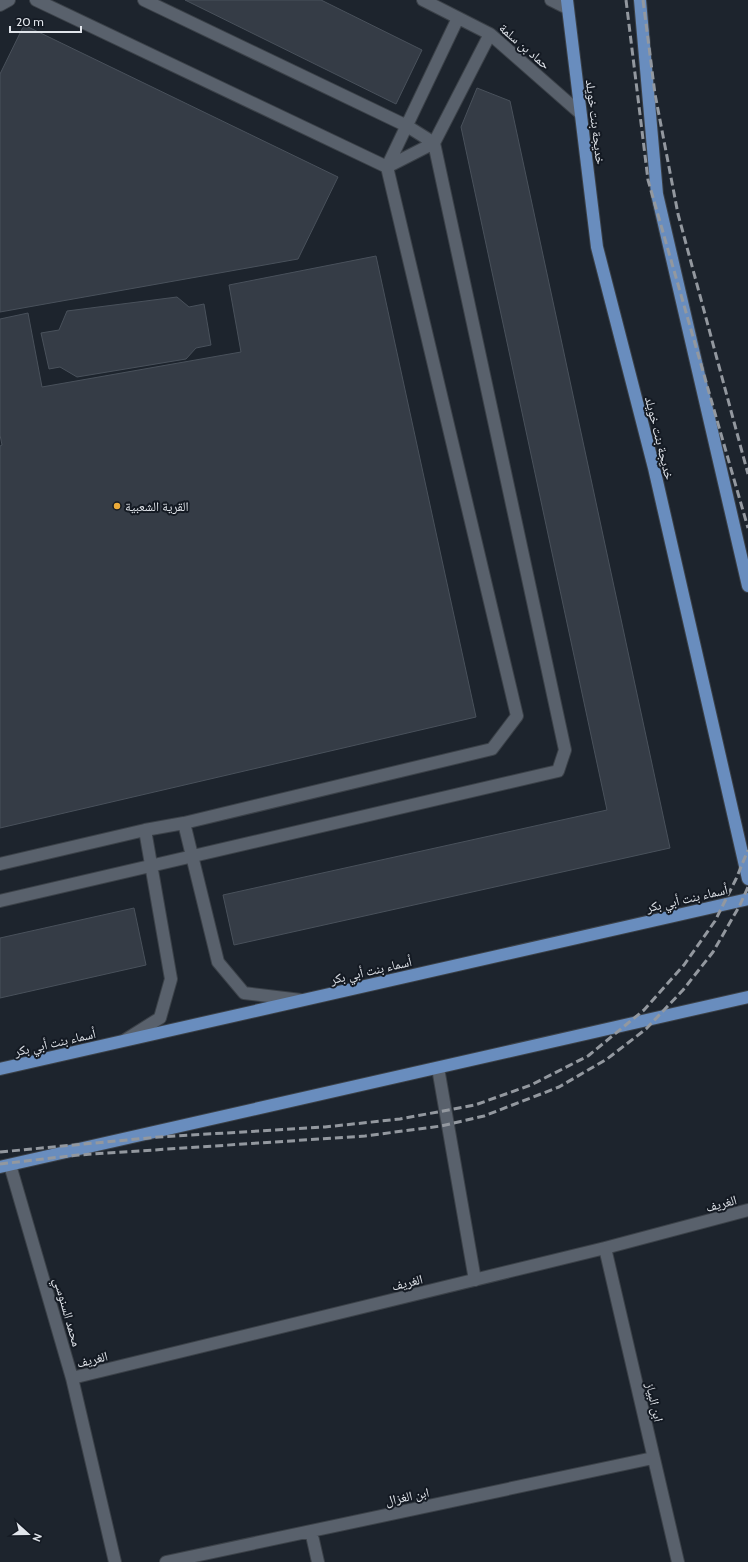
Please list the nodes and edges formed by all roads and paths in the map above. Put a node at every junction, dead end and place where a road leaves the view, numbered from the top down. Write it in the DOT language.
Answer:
graph roads {
  1 [pos="10,0"];
  2 [pos="36,0"];
  3 [pos="144,0"];
  4 [pos="423,0"];
  5 [pos="551,0"];
  6 [pos="640,0"];
  7 [pos="567,4"];
  8 [pos="0,5"];
  9 [pos="458,18"];
  10 [pos="490,34"];
  11 [pos="580,113"];
  12 [pos="406,126"];
  13 [pos="434,143"];
  14 [pos="387,167"];
  15 [pos="748,586"];
  16 [pos="184,823"];
  17 [pos="145,830"];
  18 [pos="193,856"];
  19 [pos="0,864"];
  20 [pos="151,866"];
  21 [pos="748,878"];
  22 [pos="748,898"];
  23 [pos="0,901"];
  24 [pos="748,997"];
  25 [pos="302,1000"];
  26 [pos="124,1041"];
  27 [pos="438,1068"];
  28 [pos="0,1069"];
  29 [pos="5,1166"];
  30 [pos="748,1210"];
  31 [pos="605,1248"];
  32 [pos="475,1280"];
  33 [pos="72,1378"];
  34 [pos="654,1458"];
  35 [pos="311,1531"];
  36 [pos="115,1562"];
  37 [pos="166,1562"];
  38 [pos="318,1562"];
  39 [pos="678,1562"];
  1 -- 8 [label="street"];
  2 -- 14 [label="street"];
  3 -- 12 [label="street"];
  4 -- 9 [label="street, حماد بن سلمة"];
  5 -- 7 [label="street"];
  6 -- 15 [label="main road"];
  7 -- 11 [label="main road, خديجة بنت خويلد"];
  9 -- 10 [label="street, حماد بن سلمة"];
  9 -- 12 [label="street"];
  10 -- 11 [label="street, حماد بن سلمة"];
  10 -- 13 [label="street"];
  11 -- 21 [label="main road, خديجة بنت خويلد"];
  12 -- 13 [label="street"];
  12 -- 14 [label="street"];
  13 -- 14 [label="street"];
  13 -- 18 [label="street"];
  14 -- 16 [label="street"];
  16 -- 17 [label="street"];
  16 -- 18 [label="street"];
  17 -- 19 [label="street"];
  17 -- 20 [label="street"];
  18 -- 20 [label="street"];
  18 -- 25 [label="street"];
  20 -- 23 [label="street"];
  20 -- 26 [label="street"];
  22 -- 25 [label="main road, أسماء بنت أبي بكر"];
  24 -- 27 [label="main road"];
  25 -- 26 [label="main road, أسماء بنت أبي بكر"];
  26 -- 28 [label="main road, أسماء بنت أبي بكر"];
  27 -- 29 [label="main road"];
  27 -- 32 [label="street"];
  29 -- 33 [label="street, محمد السنوسي"];
  30 -- 31 [label="street, الغريف"];
  31 -- 32 [label="street, الغريف"];
  31 -- 34 [label="street, ابن البياز"];
  32 -- 33 [label="street, الغريف"];
  33 -- 36 [label="street, محمد السنوسي"];
  34 -- 35 [label="street, ابن الغزال"];
  34 -- 39 [label="street, ابن البياز"];
  35 -- 37 [label="street, ابن الغزال"];
  35 -- 38 [label="street"];
}
